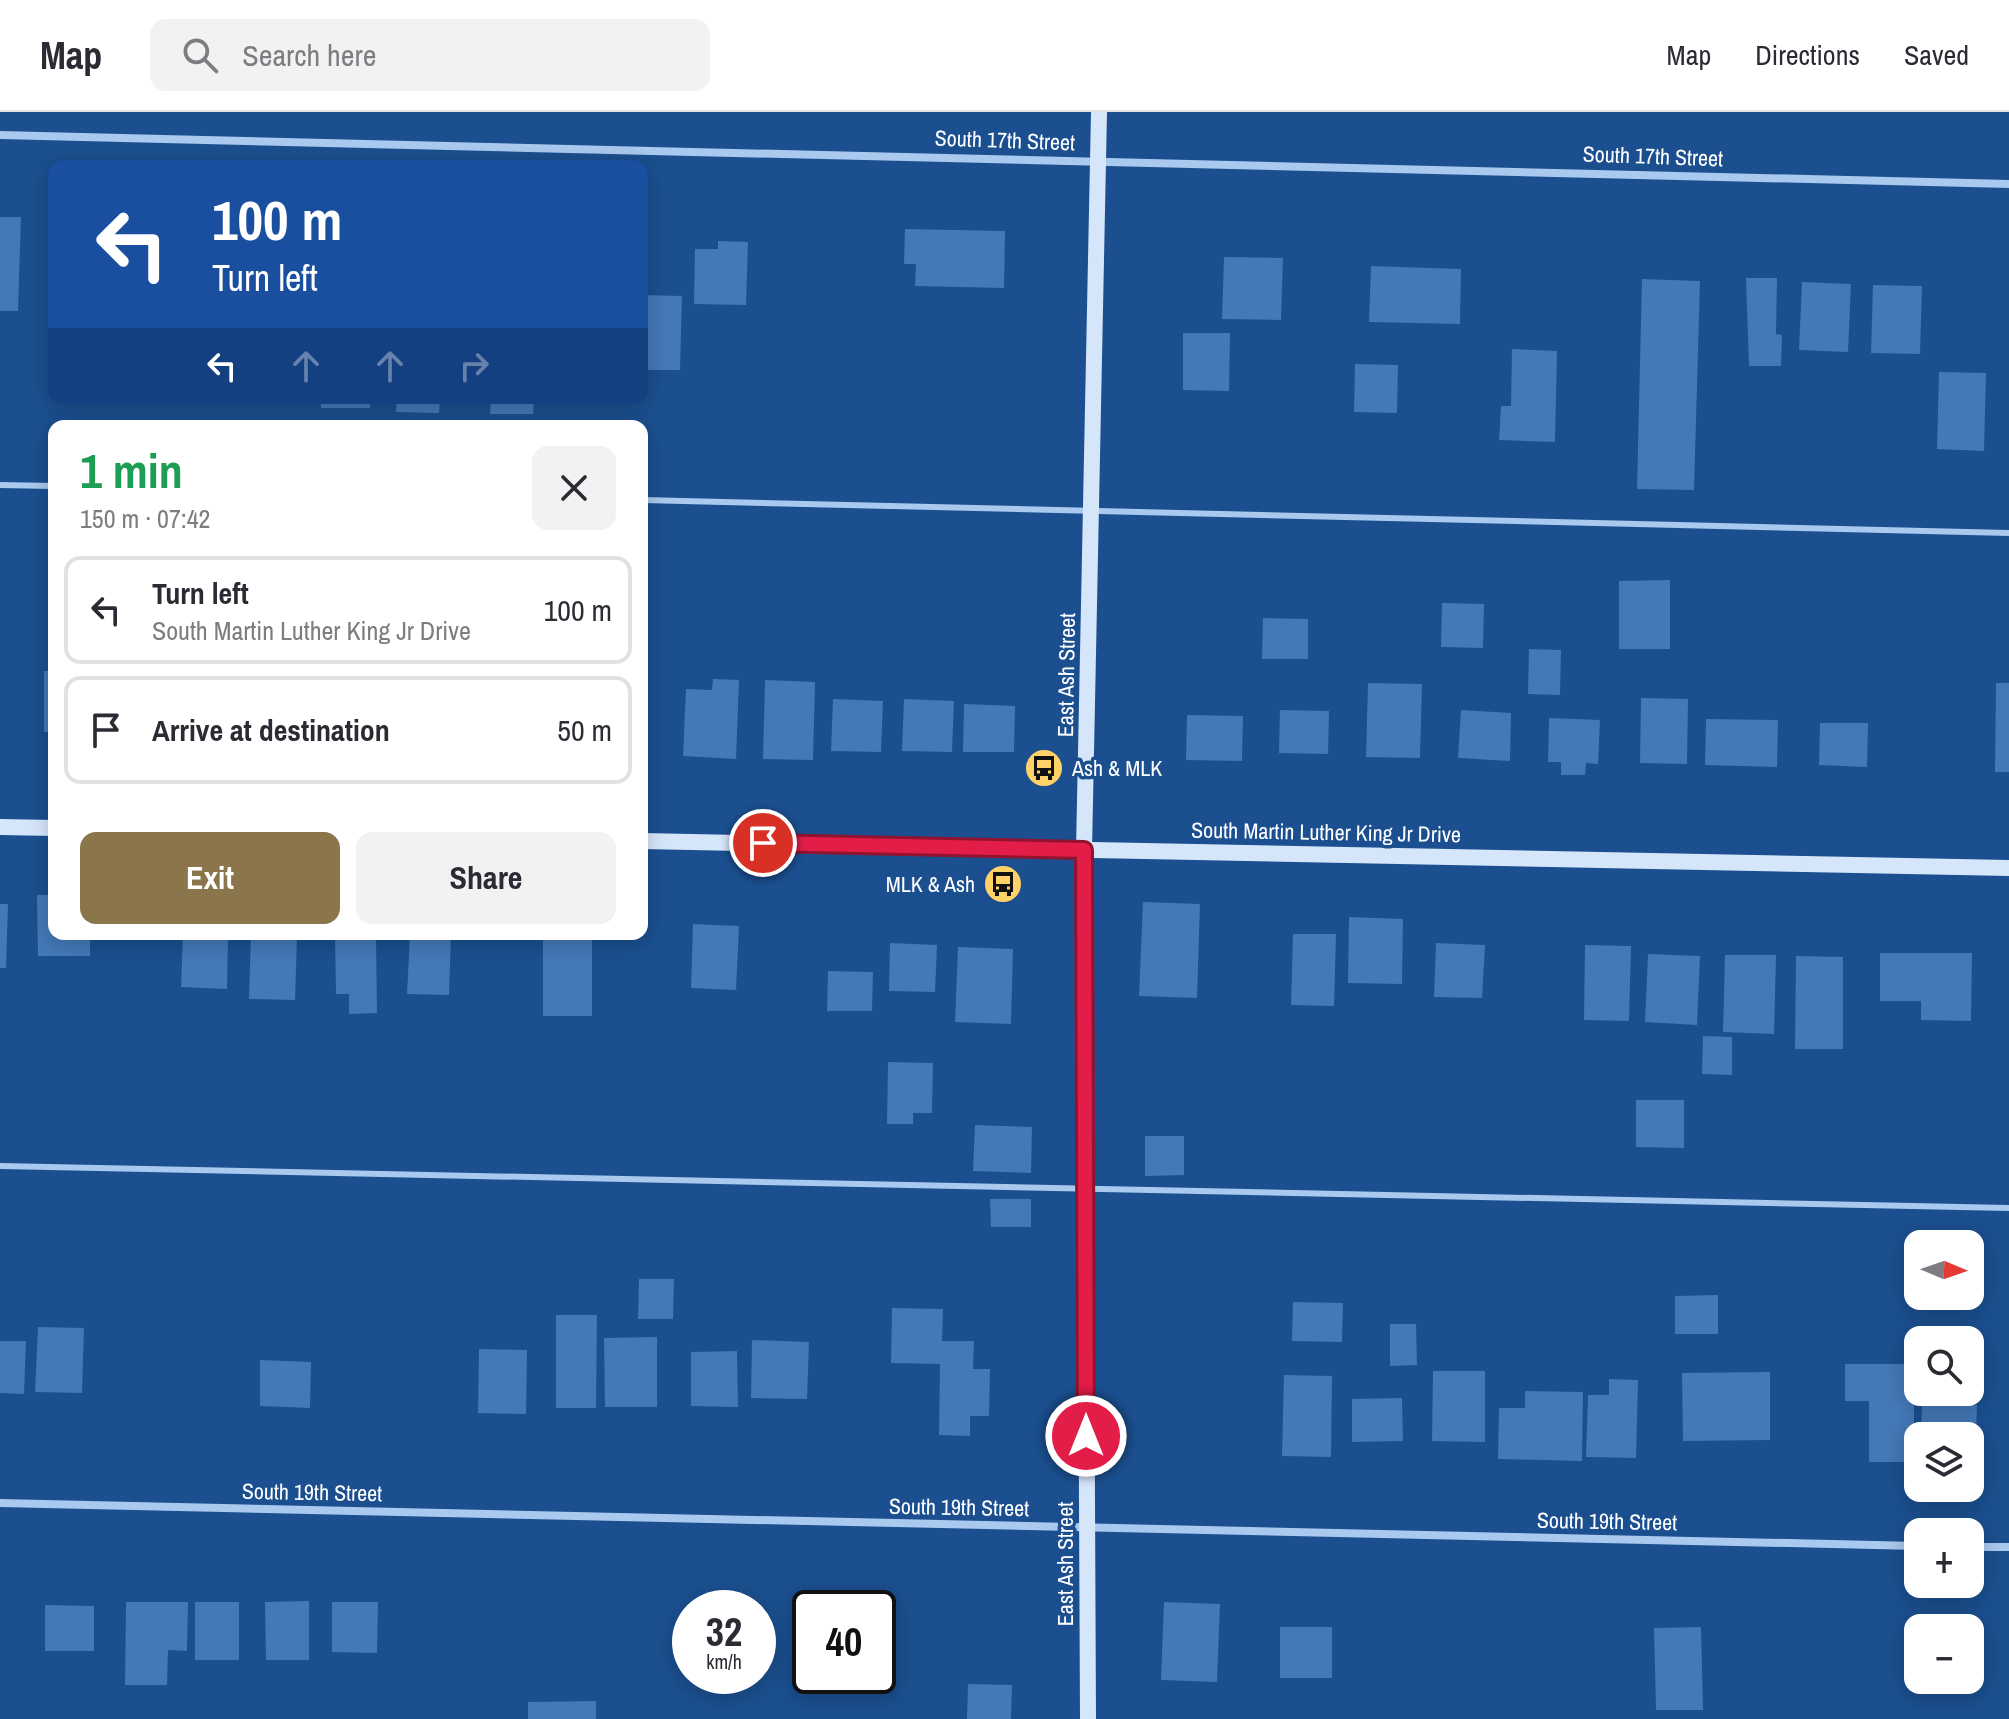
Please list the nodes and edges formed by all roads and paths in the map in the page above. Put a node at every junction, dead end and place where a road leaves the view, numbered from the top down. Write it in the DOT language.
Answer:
graph roads {
  1 [pos="1099,112"];
  2 [pos="0,135"];
  3 [pos="1098,161"];
  4 [pos="2009,184"];
  5 [pos="0,485"];
  6 [pos="48,486"];
  7 [pos="648,500"];
  8 [pos="1091,510"];
  9 [pos="2009,533"];
  10 [pos="0,827"];
  11 [pos="48,828"];
  12 [pos="648,841"];
  13 [pos="1084,850"];
  14 [pos="2009,868"];
  15 [pos="0,1166"];
  16 [pos="1085,1190"];
  17 [pos="2009,1208"];
  18 [pos="0,1503"];
  19 [pos="1086,1528"];
  20 [pos="1904,1546"];
  21 [pos="1984,1547"];
  22 [pos="2009,1547"];
  23 [pos="1088,1719"];
  1 -- 3 [label="street, East Ash Street"];
  2 -- 3 [label="street, South 17th Street"];
  3 -- 4 [label="street, South 17th Street"];
  3 -- 8 [label="street, East Ash Street"];
  5 -- 6 [label="lane"];
  7 -- 8 [label="lane"];
  8 -- 9 [label="lane"];
  8 -- 13 [label="street, East Ash Street"];
  10 -- 11 [label="street"];
  12 -- 13 [label="street, South Martin Luther King Jr Drive"];
  13 -- 14 [label="street, South Martin Luther King Jr Drive"];
  13 -- 16 [label="street, East Ash Street"];
  15 -- 16 [label="lane"];
  16 -- 17 [label="lane"];
  16 -- 19 [label="street, East Ash Street"];
  18 -- 19 [label="street, South 19th Street"];
  19 -- 20 [label="street, South 19th Street"];
  19 -- 23 [label="street, East Ash Street"];
  21 -- 22 [label="street"];
}
